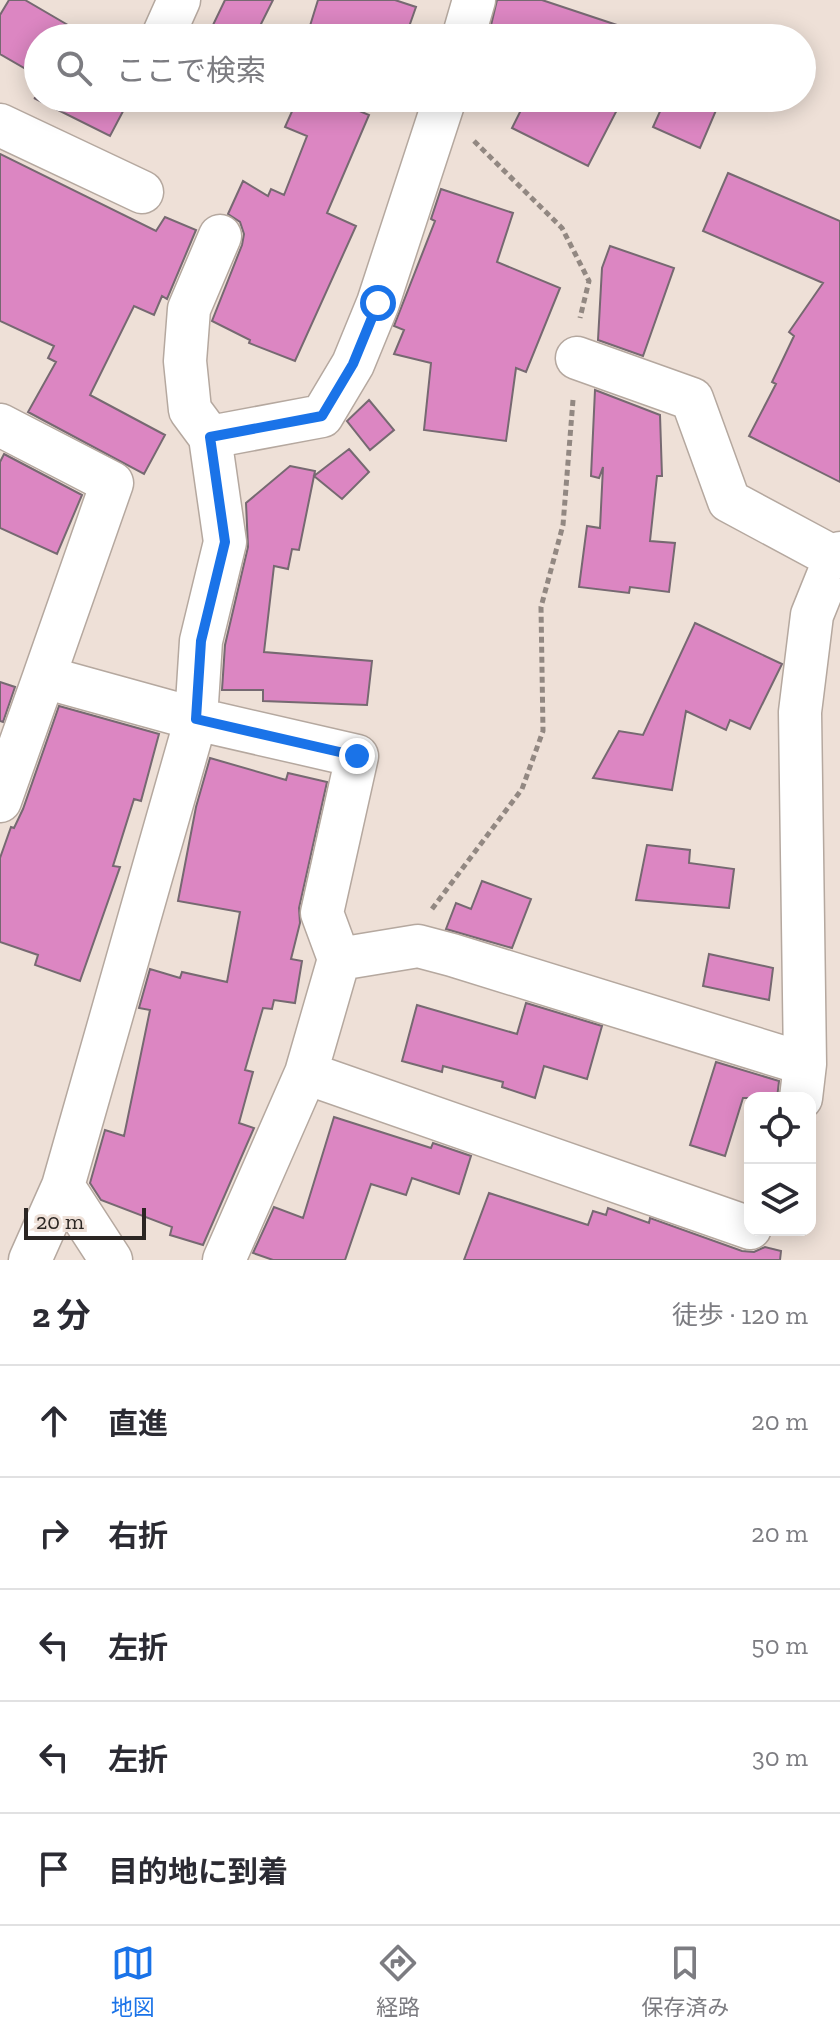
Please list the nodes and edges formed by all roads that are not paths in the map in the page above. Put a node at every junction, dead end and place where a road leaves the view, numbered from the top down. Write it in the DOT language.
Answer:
graph roads {
  1 [pos="179,0"];
  2 [pos="474,0"];
  3 [pos="168,24"];
  4 [pos="467,24"];
  5 [pos="441,112"];
  6 [pos="0,125"];
  7 [pos="142,192"];
  8 [pos="220,236"];
  9 [pos="577,358"];
  10 [pos="0,425"];
  11 [pos="210,437"];
  12 [pos="838,556"];
  13 [pos="44,677"];
  14 [pos="196,719"];
  15 [pos="0,801"];
  16 [pos="339,959"];
  17 [pos="306,1073"];
  18 [pos="803,1081"];
  19 [pos="63,1186"];
  20 [pos="744,1230"];
  21 [pos="30,1260"];
  22 [pos="111,1260"];
  23 [pos="224,1260"];
  1 -- 3 [label="street"];
  2 -- 4 [label="street"];
  5 -- 11 [label="street"];
  6 -- 7 [label="street"];
  8 -- 11 [label="street"];
  9 -- 12 [label="street"];
  10 -- 13 [label="street"];
  11 -- 14 [label="street"];
  12 -- 18 [label="street"];
  13 -- 14 [label="street"];
  13 -- 15 [label="street"];
  14 -- 16 [label="street"];
  14 -- 19 [label="street"];
  16 -- 17 [label="street"];
  16 -- 18 [label="street"];
  17 -- 20 [label="street"];
  17 -- 23 [label="street"];
  19 -- 21 [label="street"];
  19 -- 22 [label="street"];
}
